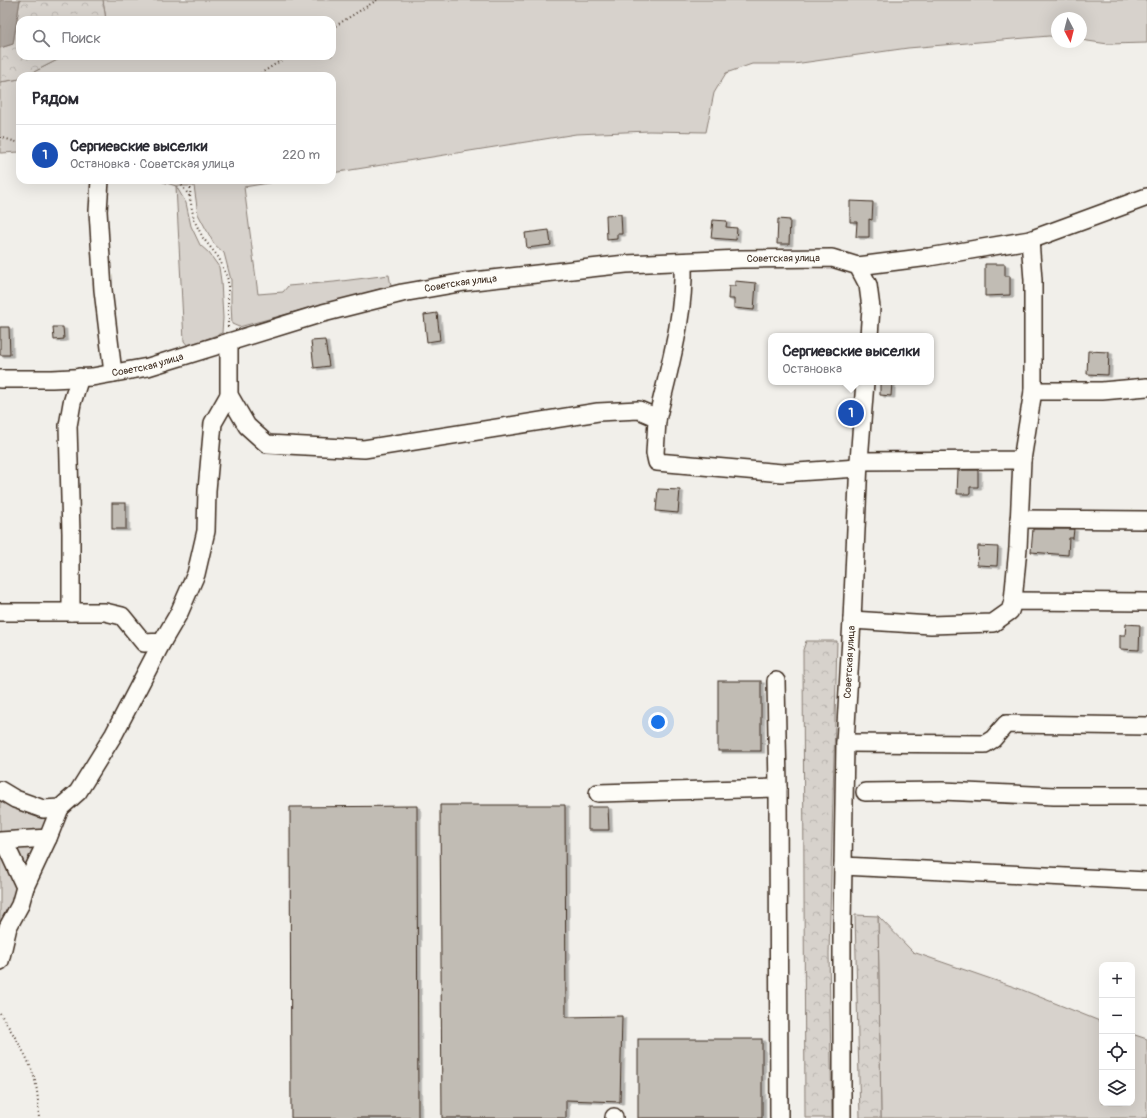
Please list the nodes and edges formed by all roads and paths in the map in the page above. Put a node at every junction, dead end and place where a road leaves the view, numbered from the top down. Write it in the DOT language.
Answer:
graph roads {
  1 [pos="377,0"];
  2 [pos="336,26"];
  3 [pos="282,60"];
  4 [pos="263,72"];
  5 [pos="0,137"];
  6 [pos="16,142"];
  7 [pos="100,184"];
  8 [pos="181,184"];
  9 [pos="191,184"];
  10 [pos="1147,197"];
  11 [pos="190,198"];
  12 [pos="1030,240"];
  13 [pos="684,262"];
  14 [pos="858,266"];
  15 [pos="869,333"];
  16 [pos="229,342"];
  17 [pos="113,373"];
  18 [pos="80,378"];
  19 [pos="0,379"];
  20 [pos="865,385"];
  21 [pos="1147,388"];
  22 [pos="1033,391"];
  23 [pos="229,395"];
  24 [pos="657,420"];
  25 [pos="1022,460"];
  26 [pos="858,465"];
  27 [pos="1019,519"];
  28 [pos="1147,520"];
  29 [pos="1013,601"];
  30 [pos="1147,602"];
  31 [pos="0,612"];
  32 [pos="71,612"];
  33 [pos="852,620"];
  34 [pos="162,642"];
  35 [pos="776,681"];
  36 [pos="1147,726"];
  37 [pos="845,743"];
  38 [pos="778,788"];
  39 [pos="0,790"];
  40 [pos="865,792"];
  41 [pos="598,793"];
  42 [pos="1147,796"];
  43 [pos="60,808"];
  44 [pos="48,838"];
  45 [pos="0,842"];
  46 [pos="843,866"];
  47 [pos="1147,881"];
  48 [pos="25,887"];
  49 [pos="2,939"];
  50 [pos="0,961"];
  51 [pos="0,1013"];
  52 [pos="39,1118"];
  53 [pos="780,1118"];
  54 [pos="842,1118"];
  1 -- 2 [label="path"];
  3 -- 4 [label="path"];
  5 -- 6 [label="path"];
  7 -- 17 [label="street"];
  8 -- 11 [label="path"];
  9 -- 11 [label="path"];
  10 -- 12 [label="street"];
  11 -- 16 [label="path"];
  12 -- 14 [label="street"];
  12 -- 22 [label="street"];
  13 -- 14 [label="street, Советская улица"];
  13 -- 16 [label="street, Советская улица"];
  13 -- 24 [label="street"];
  14 -- 15 [label="street"];
  16 -- 17 [label="street, Советская улица"];
  16 -- 23 [label="street"];
  17 -- 18 [label="street, Советская улица"];
  18 -- 19 [label="street, Советская улица"];
  18 -- 32 [label="street"];
  20 -- 26 [label="street, Советская улица"];
  21 -- 22 [label="street"];
  22 -- 25 [label="street"];
  23 -- 24 [label="street"];
  23 -- 34 [label="street"];
  24 -- 26 [label="street"];
  25 -- 26 [label="street"];
  25 -- 27 [label="street"];
  26 -- 33 [label="street, Советская улица"];
  27 -- 28 [label="street"];
  27 -- 29 [label="street"];
  29 -- 30 [label="street"];
  29 -- 33 [label="street"];
  31 -- 32 [label="street"];
  32 -- 34 [label="street"];
  33 -- 37 [label="street, Советская улица"];
  34 -- 43 [label="street"];
  35 -- 38 [label="street"];
  36 -- 37 [label="street"];
  37 -- 46 [label="street, Советская улица"];
  38 -- 41 [label="street"];
  38 -- 53 [label="street"];
  39 -- 43 [label="street"];
  40 -- 42 [label="street"];
  43 -- 44 [label="street"];
  44 -- 45 [label="street"];
  44 -- 48 [label="street"];
  45 -- 48 [label="street"];
  46 -- 47 [label="street"];
  46 -- 54 [label="street, Советская улица"];
  48 -- 49 [label="street"];
  49 -- 50 [label="street"];
  51 -- 52 [label="path"];
}
